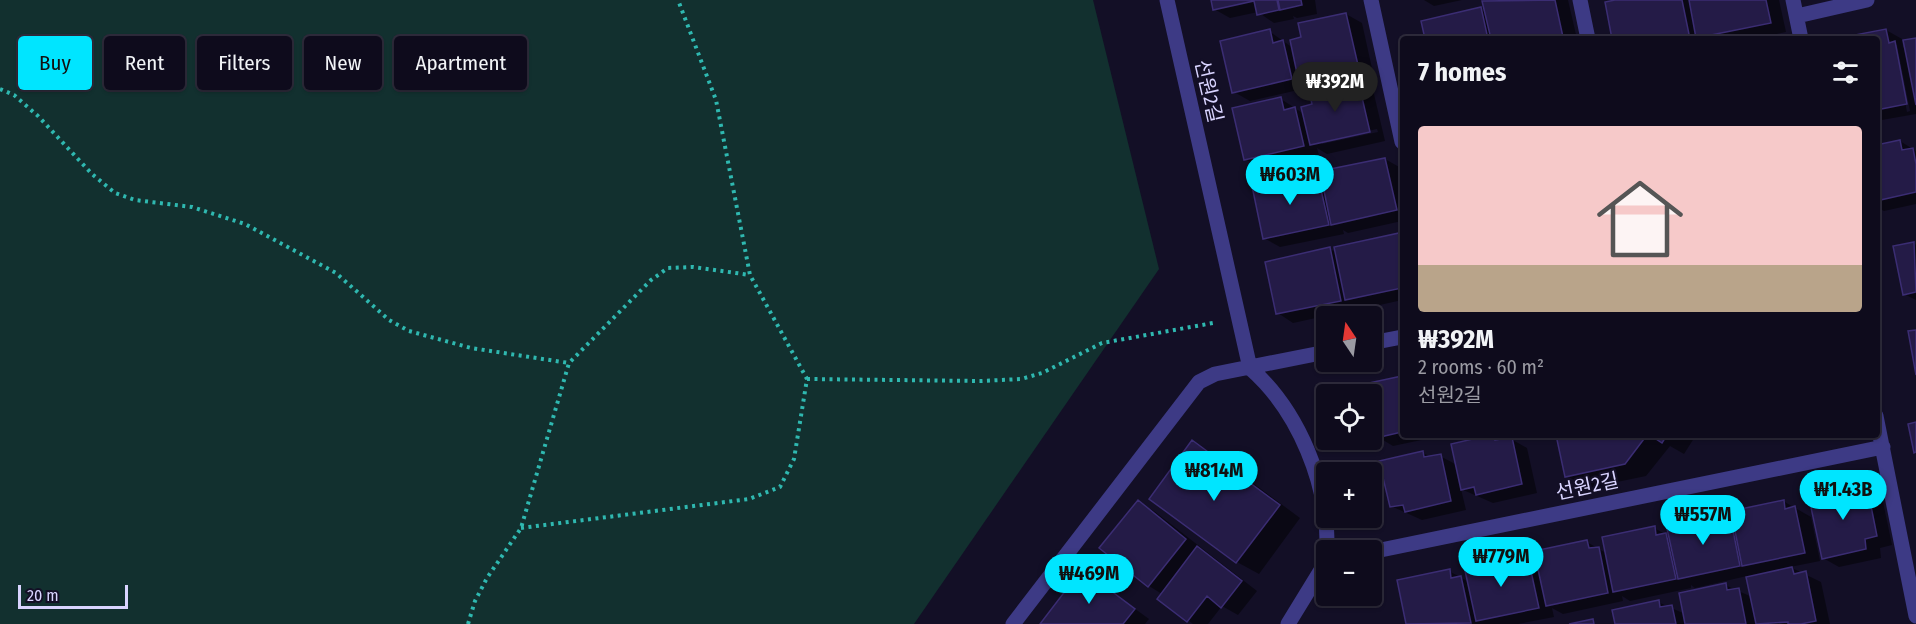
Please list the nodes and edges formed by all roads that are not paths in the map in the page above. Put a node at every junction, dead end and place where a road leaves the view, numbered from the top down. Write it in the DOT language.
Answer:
graph roads {
  1 [pos="1167,0"];
  2 [pos="1371,0"];
  3 [pos="1580,0"];
  4 [pos="1794,0"];
  5 [pos="1867,0"];
  6 [pos="1797,16"];
  7 [pos="1587,36"];
  8 [pos="1800,36"];
  9 [pos="1400,133"];
  10 [pos="1400,337"];
  11 [pos="1382,341"];
  12 [pos="1316,354"];
  13 [pos="1250,368"];
  14 [pos="1880,434"];
  15 [pos="1883,447"];
  16 [pos="1326,540"];
  17 [pos="1382,550"];
  18 [pos="1316,578"];
  19 [pos="1916,616"];
  20 [pos="1013,624"];
  21 [pos="1288,624"];
  1 -- 13 [label="street, 선원2길"];
  2 -- 9 [label="street"];
  3 -- 7 [label="street"];
  4 -- 6 [label="street"];
  5 -- 6 [label="street"];
  6 -- 8 [label="street"];
  10 -- 11 [label="street"];
  12 -- 13 [label="street"];
  13 -- 16 [label="street"];
  13 -- 20 [label="street"];
  14 -- 15 [label="street"];
  15 -- 17 [label="street, 선원2길"];
  15 -- 19 [label="street"];
  18 -- 21 [label="street"];
}
